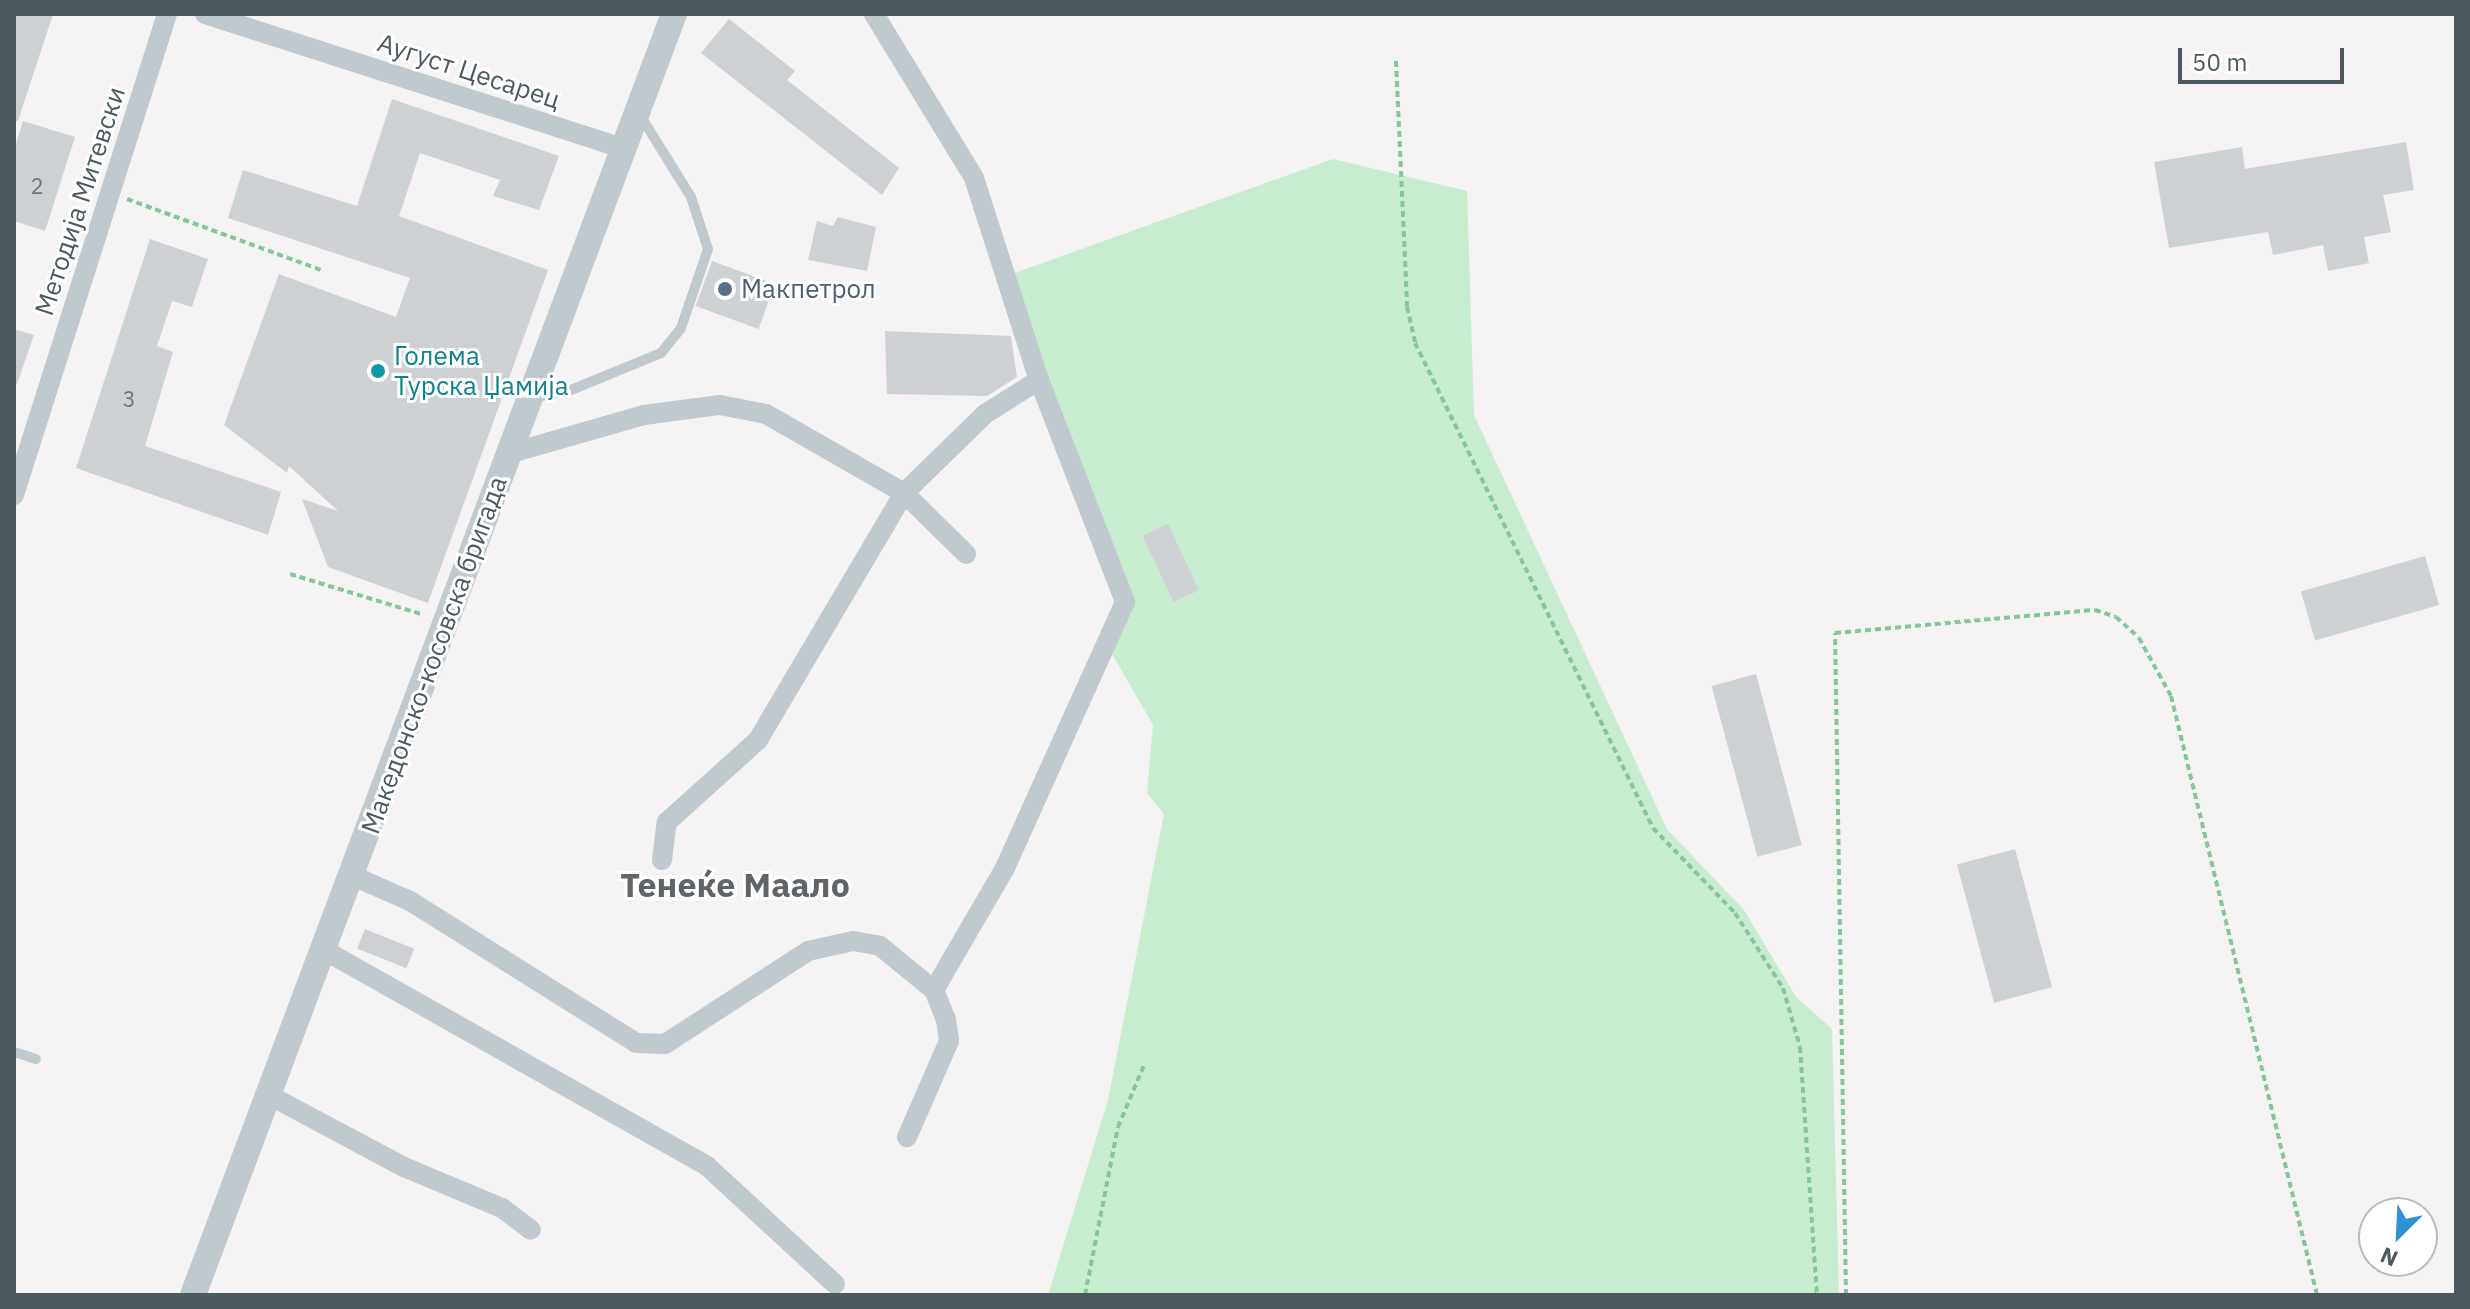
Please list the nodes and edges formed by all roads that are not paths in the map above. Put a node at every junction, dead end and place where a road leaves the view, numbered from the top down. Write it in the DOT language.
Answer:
graph roads {
  1 [pos="167,14"];
  2 [pos="205,14"];
  3 [pos="674,14"];
  4 [pos="874,14"];
  5 [pos="637,112"];
  6 [pos="626,149"];
  7 [pos="1039,380"];
  8 [pos="530,398"];
  9 [pos="508,454"];
  10 [pos="904,493"];
  11 [pos="14,495"];
  12 [pos="966,554"];
  13 [pos="662,860"];
  14 [pos="353,876"];
  15 [pos="324,950"];
  16 [pos="934,990"];
  17 [pos="14,1052"];
  18 [pos="36,1059"];
  19 [pos="269,1095"];
  20 [pos="907,1137"];
  21 [pos="531,1230"];
  22 [pos="835,1284"];
  23 [pos="193,1295"];
  1 -- 11 [label="street, Методија Митевски"];
  2 -- 6 [label="street, Аугуст Цесарец"];
  3 -- 5 [label="street, Македонско-косовска бригада"];
  4 -- 7 [label="street"];
  5 -- 6 [label="street, Македонско-косовска бригада"];
  5 -- 8 [label="lane"];
  6 -- 8 [label="street, Македонско-косовска бригада"];
  7 -- 10 [label="street"];
  7 -- 16 [label="street"];
  8 -- 9 [label="street, Македонско-косовска бригада"];
  9 -- 10 [label="street"];
  9 -- 14 [label="street, Македонско-косовска бригада"];
  10 -- 12 [label="street"];
  10 -- 13 [label="street"];
  14 -- 15 [label="street, Македонско-косовска бригада"];
  14 -- 16 [label="street"];
  15 -- 19 [label="street, Македонско-косовска бригада"];
  15 -- 22 [label="street"];
  16 -- 20 [label="street"];
  17 -- 18 [label="lane"];
  19 -- 21 [label="street"];
  19 -- 23 [label="street, Македонско-косовска бригада"];
}
